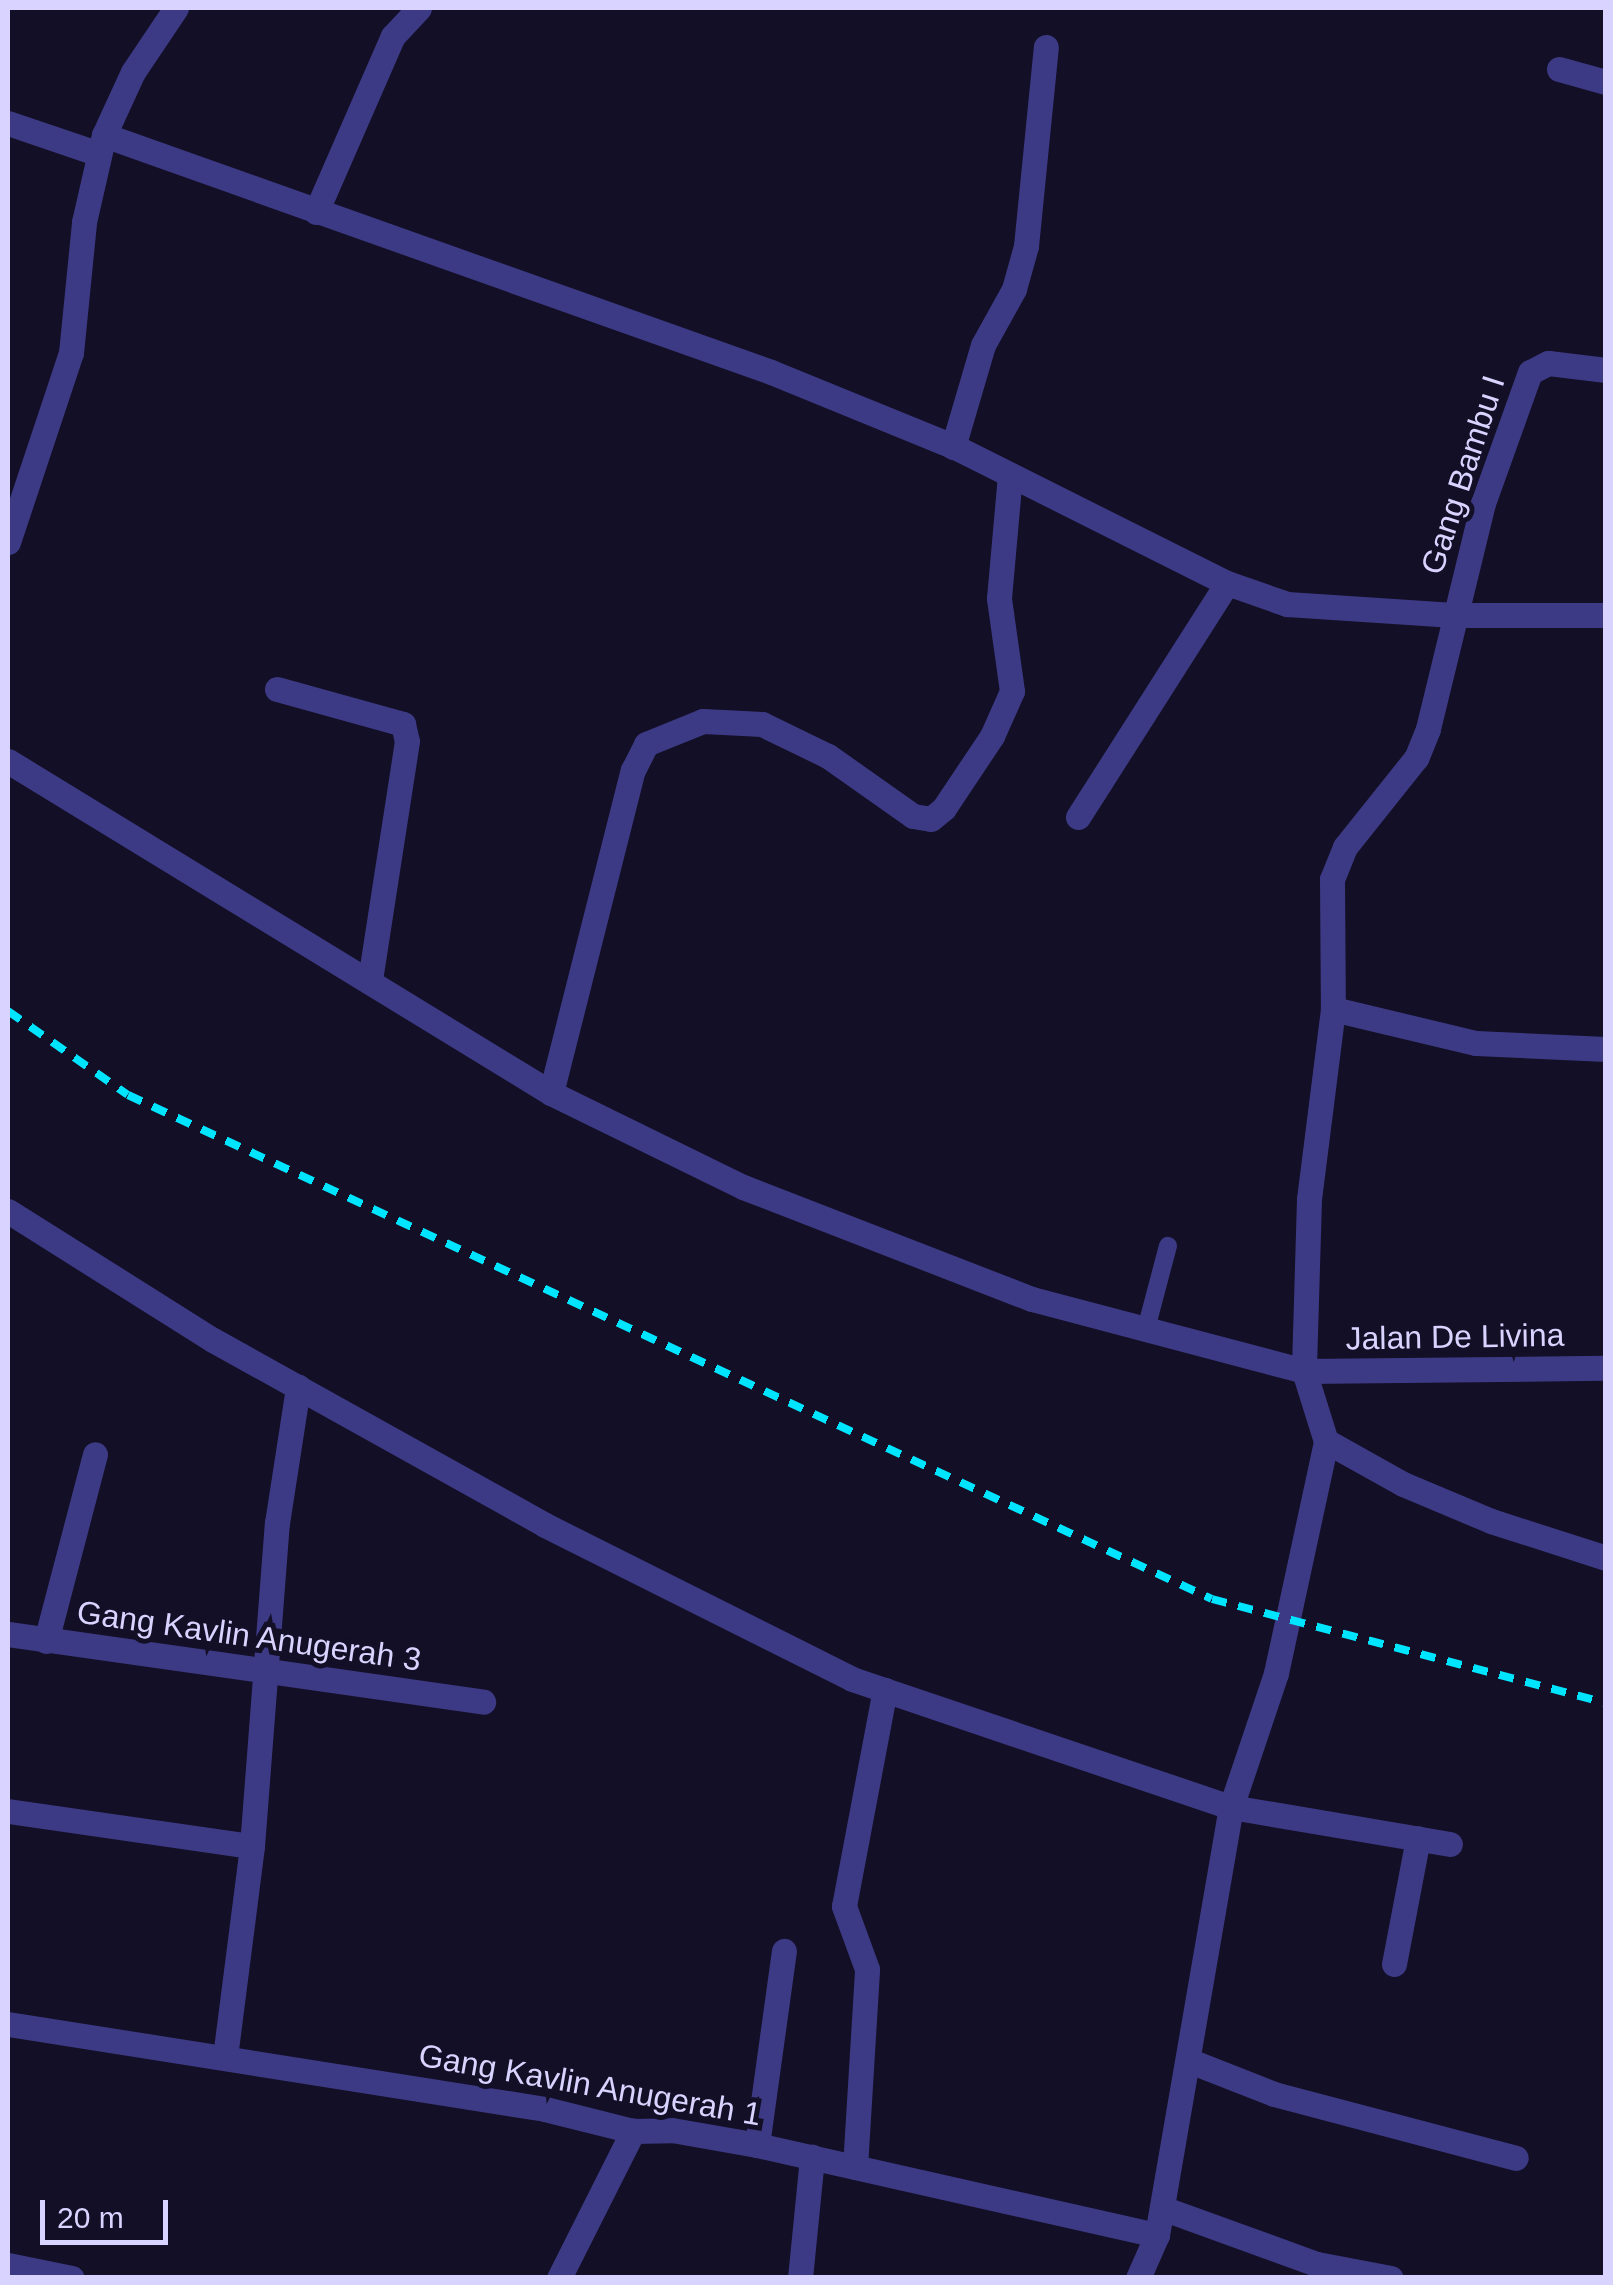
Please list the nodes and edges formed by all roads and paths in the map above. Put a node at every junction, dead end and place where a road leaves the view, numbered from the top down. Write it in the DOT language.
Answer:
graph roads {
  1 [pos="176,8"];
  2 [pos="419,8"];
  3 [pos="1046,47"];
  4 [pos="1559,69"];
  5 [pos="1606,82"];
  6 [pos="8,124"];
  7 [pos="102,145"];
  8 [pos="316,212"];
  9 [pos="1606,370"];
  10 [pos="953,447"];
  11 [pos="1010,475"];
  12 [pos="8,542"];
  13 [pos="1227,583"];
  14 [pos="1454,615"];
  15 [pos="1606,615"];
  16 [pos="276,689"];
  17 [pos="8,761"];
  18 [pos="1078,817"];
  19 [pos="370,979"];
  20 [pos="1333,1009"];
  21 [pos="1606,1049"];
  22 [pos="551,1092"];
  23 [pos="8,1212"];
  24 [pos="1168,1246"];
  25 [pos="1146,1329"];
  26 [pos="1606,1368"];
  27 [pos="1304,1371"];
  28 [pos="298,1387"];
  29 [pos="1326,1441"];
  30 [pos="95,1454"];
  31 [pos="1606,1558"];
  32 [pos="8,1634"];
  33 [pos="46,1641"];
  34 [pos="267,1668"];
  35 [pos="885,1690"];
  36 [pos="483,1702"];
  37 [pos="1231,1807"];
  38 [pos="8,1811"];
  39 [pos="1418,1838"];
  40 [pos="1450,1844"];
  41 [pos="252,1846"];
  42 [pos="784,1951"];
  43 [pos="1394,1964"];
  44 [pos="8,2024"];
  45 [pos="225,2057"];
  46 [pos="1190,2061"];
  47 [pos="633,2132"];
  48 [pos="758,2145"];
  49 [pos="812,2157"];
  50 [pos="1516,2158"];
  51 [pos="854,2167"];
  52 [pos="1162,2208"];
  53 [pos="1157,2235"];
  54 [pos="8,2264"];
  55 [pos="72,2278"];
  56 [pos="559,2278"];
  57 [pos="800,2278"];
  58 [pos="1138,2278"];
  59 [pos="1391,2278"];
  1 -- 7 [label="street"];
  2 -- 8 [label="street"];
  3 -- 10 [label="street"];
  4 -- 5 [label="street"];
  6 -- 7 [label="street"];
  7 -- 8 [label="street"];
  7 -- 12 [label="street"];
  8 -- 10 [label="street"];
  9 -- 14 [label="street, Gang Bambu I"];
  10 -- 11 [label="street"];
  11 -- 13 [label="street"];
  11 -- 22 [label="street"];
  13 -- 14 [label="street"];
  13 -- 18 [label="street"];
  14 -- 15 [label="street"];
  14 -- 20 [label="street, Gang Bambu I"];
  16 -- 19 [label="street"];
  17 -- 19 [label="street, Jalan De Livina"];
  19 -- 22 [label="street, Jalan De Livina"];
  20 -- 21 [label="street"];
  20 -- 27 [label="street, Gang Bambu I"];
  22 -- 25 [label="street, Jalan De Livina"];
  23 -- 28 [label="street"];
  24 -- 25 [label="lane"];
  25 -- 27 [label="street, Jalan De Livina"];
  26 -- 27 [label="street, Jalan De Livina"];
  27 -- 29 [label="street, Gang Bambu I"];
  28 -- 34 [label="street"];
  28 -- 35 [label="street"];
  29 -- 31 [label="street"];
  29 -- 37 [label="street"];
  30 -- 33 [label="street"];
  32 -- 33 [label="street, Gang Kavlin Anugerah 3"];
  33 -- 34 [label="street, Gang Kavlin Anugerah 3"];
  34 -- 36 [label="street, Gang Kavlin Anugerah 3"];
  34 -- 41 [label="street"];
  35 -- 37 [label="street"];
  35 -- 51 [label="street"];
  37 -- 39 [label="street"];
  37 -- 46 [label="street"];
  38 -- 41 [label="street"];
  39 -- 40 [label="street"];
  39 -- 43 [label="street"];
  41 -- 45 [label="street"];
  42 -- 48 [label="street"];
  44 -- 45 [label="street, Gang Kavlin Anugerah 1"];
  45 -- 47 [label="street, Gang Kavlin Anugerah 1"];
  46 -- 50 [label="street"];
  46 -- 52 [label="street"];
  47 -- 48 [label="street, Gang Kavlin Anugerah 1"];
  47 -- 56 [label="street"];
  48 -- 49 [label="street, Gang Kavlin Anugerah 1"];
  49 -- 51 [label="street, Gang Kavlin Anugerah 1"];
  49 -- 57 [label="street"];
  51 -- 53 [label="street, Gang Kavlin Anugerah 1"];
  52 -- 53 [label="street"];
  52 -- 59 [label="street"];
  53 -- 58 [label="street"];
  54 -- 55 [label="street"];
}
